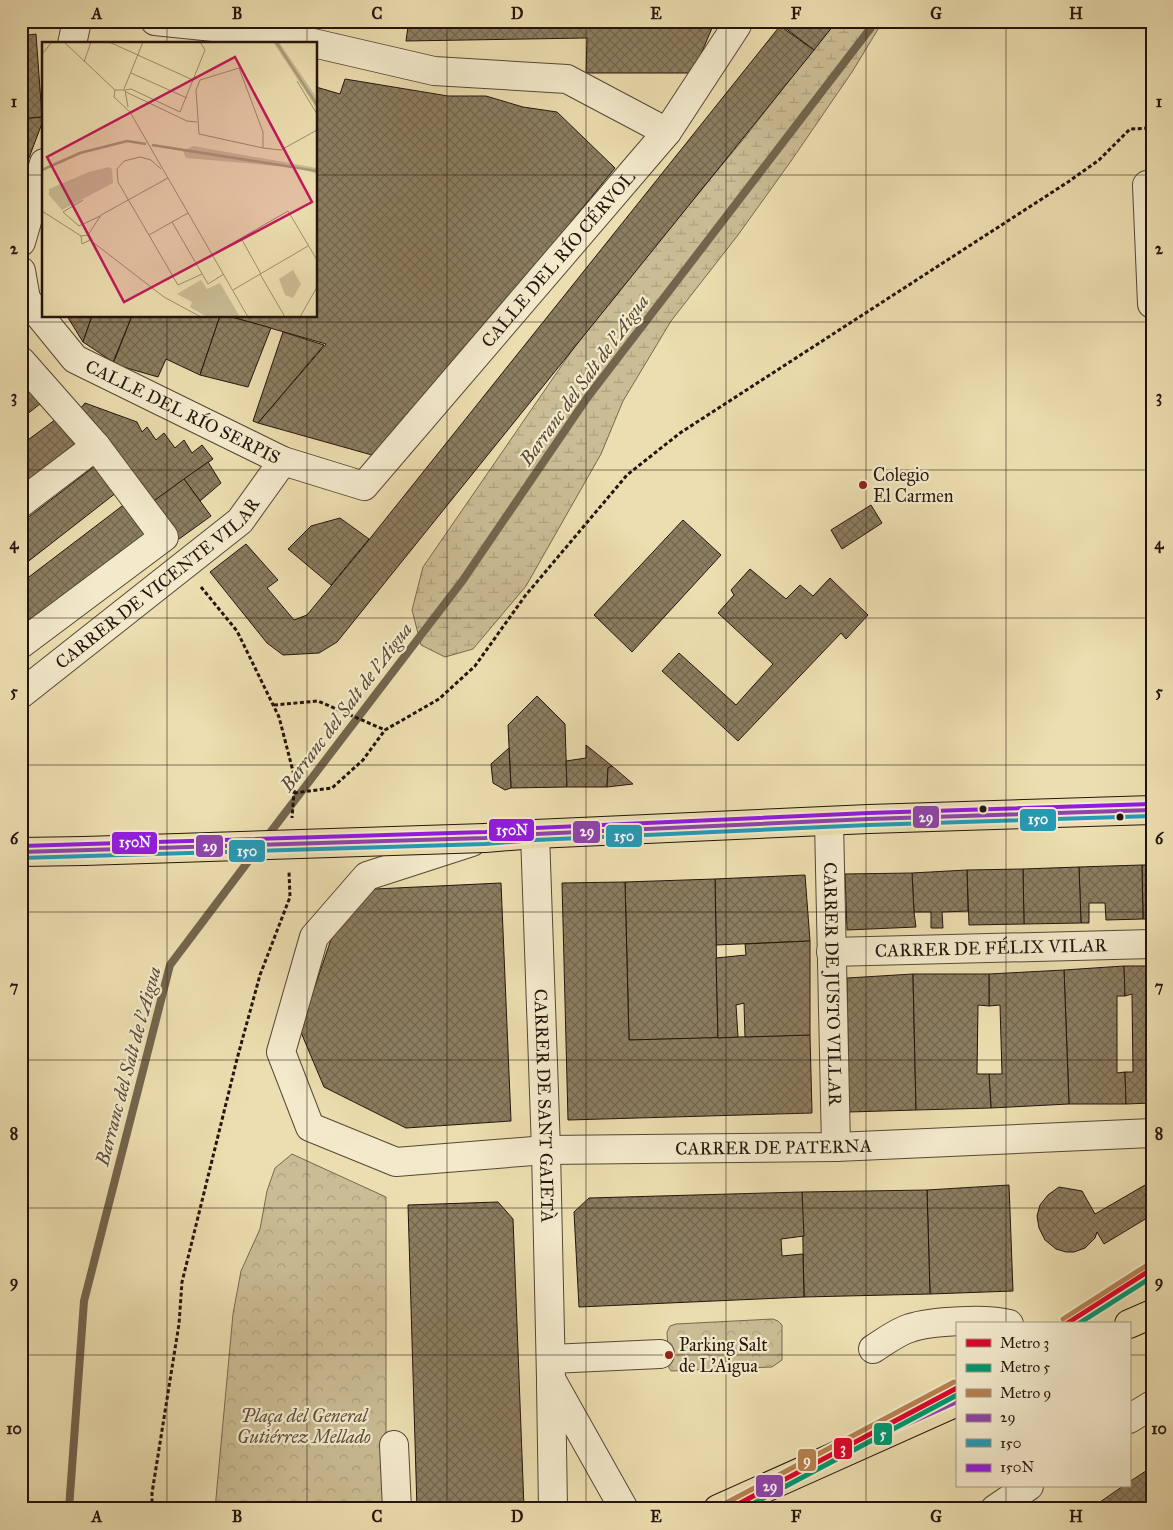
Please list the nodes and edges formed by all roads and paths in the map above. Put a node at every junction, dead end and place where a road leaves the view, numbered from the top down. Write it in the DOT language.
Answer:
graph roads {
  1 [pos="77,21"];
  2 [pos="155,21"];
  3 [pos="737,21"];
  4 [pos="72,42"];
  5 [pos="309,42"];
  6 [pos="318,44"];
  7 [pos="1152,128"];
  8 [pos="667,132"];
  9 [pos="42,170"];
  10 [pos="1149,185"];
  11 [pos="21,242"];
  12 [pos="21,271"];
  13 [pos="1152,304"];
  14 [pos="21,361"];
  15 [pos="96,446"];
  16 [pos="283,461"];
  17 [pos="364,486"];
  18 [pos="21,503"];
  19 [pos="180,567"];
  20 [pos="21,644"];
  21 [pos="21,694"];
  22 [pos="274,706"];
  23 [pos="385,730"];
  24 [pos="294,793"];
  25 [pos="1152,810"];
  26 [pos="292,821"];
  27 [pos="829,822"];
  28 [pos="535,834"];
  29 [pos="485,838"];
  30 [pos="21,852"];
  31 [pos="289,868"];
  32 [pos="1152,944"];
  33 [pos="831,952"];
  34 [pos="1152,1133"];
  35 [pos="836,1147"];
  36 [pos="546,1150"];
  37 [pos="1152,1314"];
  38 [pos="1002,1322"];
  39 [pos="1130,1324"];
  40 [pos="872,1349"];
  41 [pos="660,1354"];
  42 [pos="551,1369"];
  43 [pos="956,1402"];
  44 [pos="1152,1404"];
  45 [pos="1130,1419"];
  46 [pos="394,1445"];
  47 [pos="1026,1488"];
  48 [pos="152,1509"];
  49 [pos="397,1509"];
  50 [pos="554,1509"];
  51 [pos="624,1509"];
  52 [pos="718,1509"];
  53 [pos="995,1509"];
  1 -- 4 [label="street"];
  2 -- 5 [label="street"];
  3 -- 8 [label="street, CALLE DEL RÍO CÉRVOL"];
  6 -- 8 [label="street"];
  7 -- 23 [label="path"];
  8 -- 17 [label="street, CALLE DEL RÍO CÉRVOL"];
  9 -- 11 [label="street"];
  10 -- 13 [label="street"];
  12 -- 16 [label="street, CALLE DEL RÍO SERPIS"];
  14 -- 15 [label="street"];
  15 -- 18 [label="street"];
  15 -- 20 [label="street, CARRER DE VICENTE VILAR"];
  16 -- 17 [label="street, CALLE DEL RÍO SERPIS"];
  16 -- 19 [label="street, CARRER DE VICENTE VILAR"];
  19 -- 21 [label="street, CARRER DE VICENTE VILAR"];
  19 -- 22 [label="path"];
  22 -- 23 [label="path"];
  22 -- 24 [label="path"];
  23 -- 24 [label="path"];
  24 -- 26 [label="path"];
  25 -- 27 [label="main road"];
  27 -- 28 [label="main road"];
  27 -- 33 [label="street, CARRER DE JUSTO VILLAR"];
  28 -- 29 [label="main road"];
  28 -- 36 [label="street, CARRER DE SANT GAIETÀ"];
  29 -- 30 [label="main road, bridge"];
  29 -- 36 [label="street, CARRER DE PATERNA"];
  31 -- 48 [label="path"];
  32 -- 33 [label="street, CARRER DE FÉLIX VILAR"];
  33 -- 35 [label="street, CARRER DE JUSTO VILLAR"];
  34 -- 35 [label="street, CARRER DE PATERNA"];
  35 -- 36 [label="street, CARRER DE PATERNA"];
  36 -- 42 [label="street, CARRER DE SANT GAIETÀ"];
  37 -- 39 [label="main road"];
  38 -- 40 [label="street"];
  41 -- 42 [label="street"];
  42 -- 50 [label="street, CARRER DE SANT GAIETÀ"];
  42 -- 51 [label="street, CARRER DE SANT GAIETÀ"];
  43 -- 52 [label="main road"];
  44 -- 45 [label="street"];
  46 -- 49 [label="street"];
  47 -- 53 [label="street"];
}
